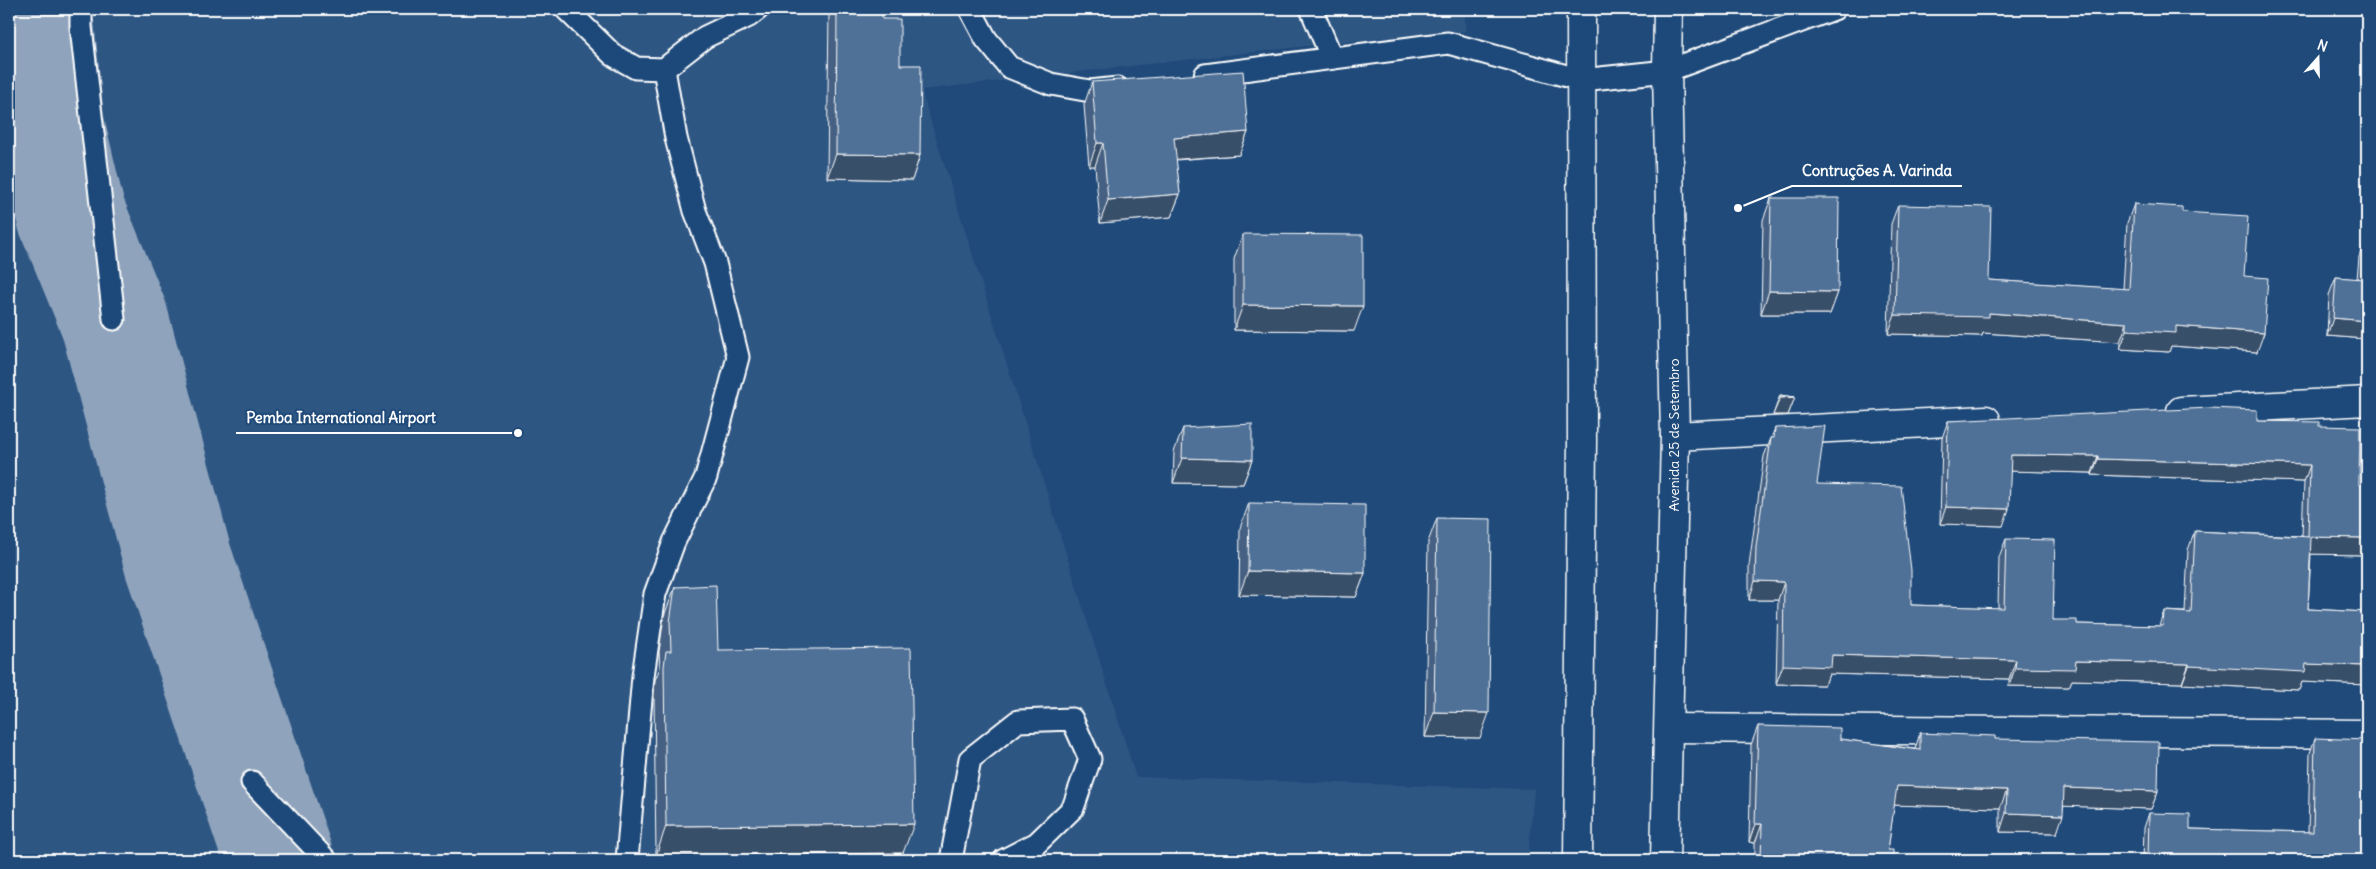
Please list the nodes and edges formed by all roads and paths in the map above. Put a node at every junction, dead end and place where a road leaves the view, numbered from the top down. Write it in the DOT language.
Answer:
graph roads {
  1 [pos="81,9"];
  2 [pos="566,9"];
  3 [pos="758,9"];
  4 [pos="970,9"];
  5 [pos="1310,9"];
  6 [pos="1581,9"];
  7 [pos="1668,9"];
  8 [pos="1834,9"];
  9 [pos="1332,58"];
  10 [pos="664,69"];
  11 [pos="1667,71"];
  12 [pos="1187,78"];
  13 [pos="1581,80"];
  14 [pos="1139,85"];
  15 [pos="114,319"];
  16 [pos="2367,401"];
  17 [pos="2160,412"];
  18 [pos="2011,419"];
  19 [pos="1675,436"];
  20 [pos="1670,728"];
  21 [pos="2367,734"];
  22 [pos="252,782"];
  23 [pos="326,860"];
  24 [pos="627,860"];
  25 [pos="951,860"];
  26 [pos="1004,860"];
  27 [pos="1578,860"];
  28 [pos="1665,860"];
  1 -- 15 [label="lane"];
  2 -- 10 [label="lane"];
  3 -- 10 [label="lane"];
  4 -- 14 [label="lane"];
  5 -- 9 [label="lane"];
  6 -- 13 [label="main road"];
  7 -- 11 [label="main road, Avenida 25 de Setembro"];
  8 -- 11 [label="lane"];
  9 -- 12 [label="lane"];
  9 -- 13 [label="lane"];
  10 -- 24 [label="lane"];
  11 -- 13 [label="lane"];
  11 -- 19 [label="main road, Avenida 25 de Setembro"];
  13 -- 27 [label="main road"];
  16 -- 17 [label="main road"];
  18 -- 19 [label="main road"];
  19 -- 20 [label="main road, Avenida 25 de Setembro"];
  20 -- 21 [label="main road"];
  20 -- 28 [label="main road, Avenida 25 de Setembro"];
  22 -- 23 [label="lane"];
  25 -- 26 [label="lane"];
}
